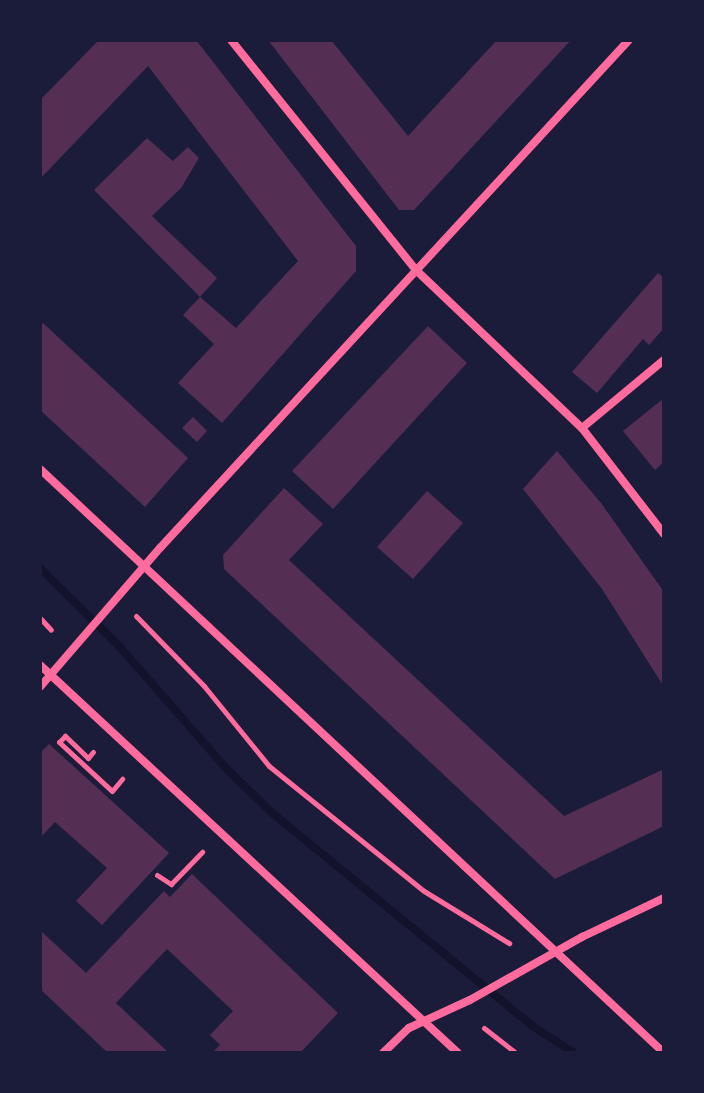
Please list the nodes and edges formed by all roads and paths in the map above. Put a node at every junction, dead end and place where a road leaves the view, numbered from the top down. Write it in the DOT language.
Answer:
graph roads {
  1 [pos="231,40"];
  2 [pos="629,40"];
  3 [pos="417,271"];
  4 [pos="664,360"];
  5 [pos="582,428"];
  6 [pos="40,469"];
  7 [pos="664,534"];
  8 [pos="145,567"];
  9 [pos="136,616"];
  10 [pos="40,618"];
  11 [pos="51,630"];
  12 [pos="40,665"];
  13 [pos="50,675"];
  14 [pos="40,687"];
  15 [pos="93,752"];
  16 [pos="122,779"];
  17 [pos="202,852"];
  18 [pos="157,875"];
  19 [pos="664,898"];
  20 [pos="509,943"];
  21 [pos="557,952"];
  22 [pos="424,1022"];
  23 [pos="484,1028"];
  24 [pos="383,1053"];
  25 [pos="458,1053"];
  26 [pos="516,1053"];
  27 [pos="664,1053"];
  1 -- 3 [label="street"];
  2 -- 3 [label="street"];
  3 -- 5 [label="street"];
  3 -- 8 [label="street"];
  4 -- 5 [label="street"];
  5 -- 7 [label="street"];
  6 -- 8 [label="street"];
  8 -- 13 [label="street"];
  8 -- 21 [label="street"];
  9 -- 20 [label="path"];
  10 -- 11 [label="path"];
  12 -- 13 [label="street"];
  13 -- 14 [label="street"];
  13 -- 22 [label="street"];
  15 -- 16 [label="path"];
  17 -- 18 [label="path"];
  19 -- 21 [label="street"];
  21 -- 22 [label="street"];
  21 -- 27 [label="street"];
  22 -- 24 [label="street"];
  22 -- 25 [label="street"];
  23 -- 26 [label="path"];
}
